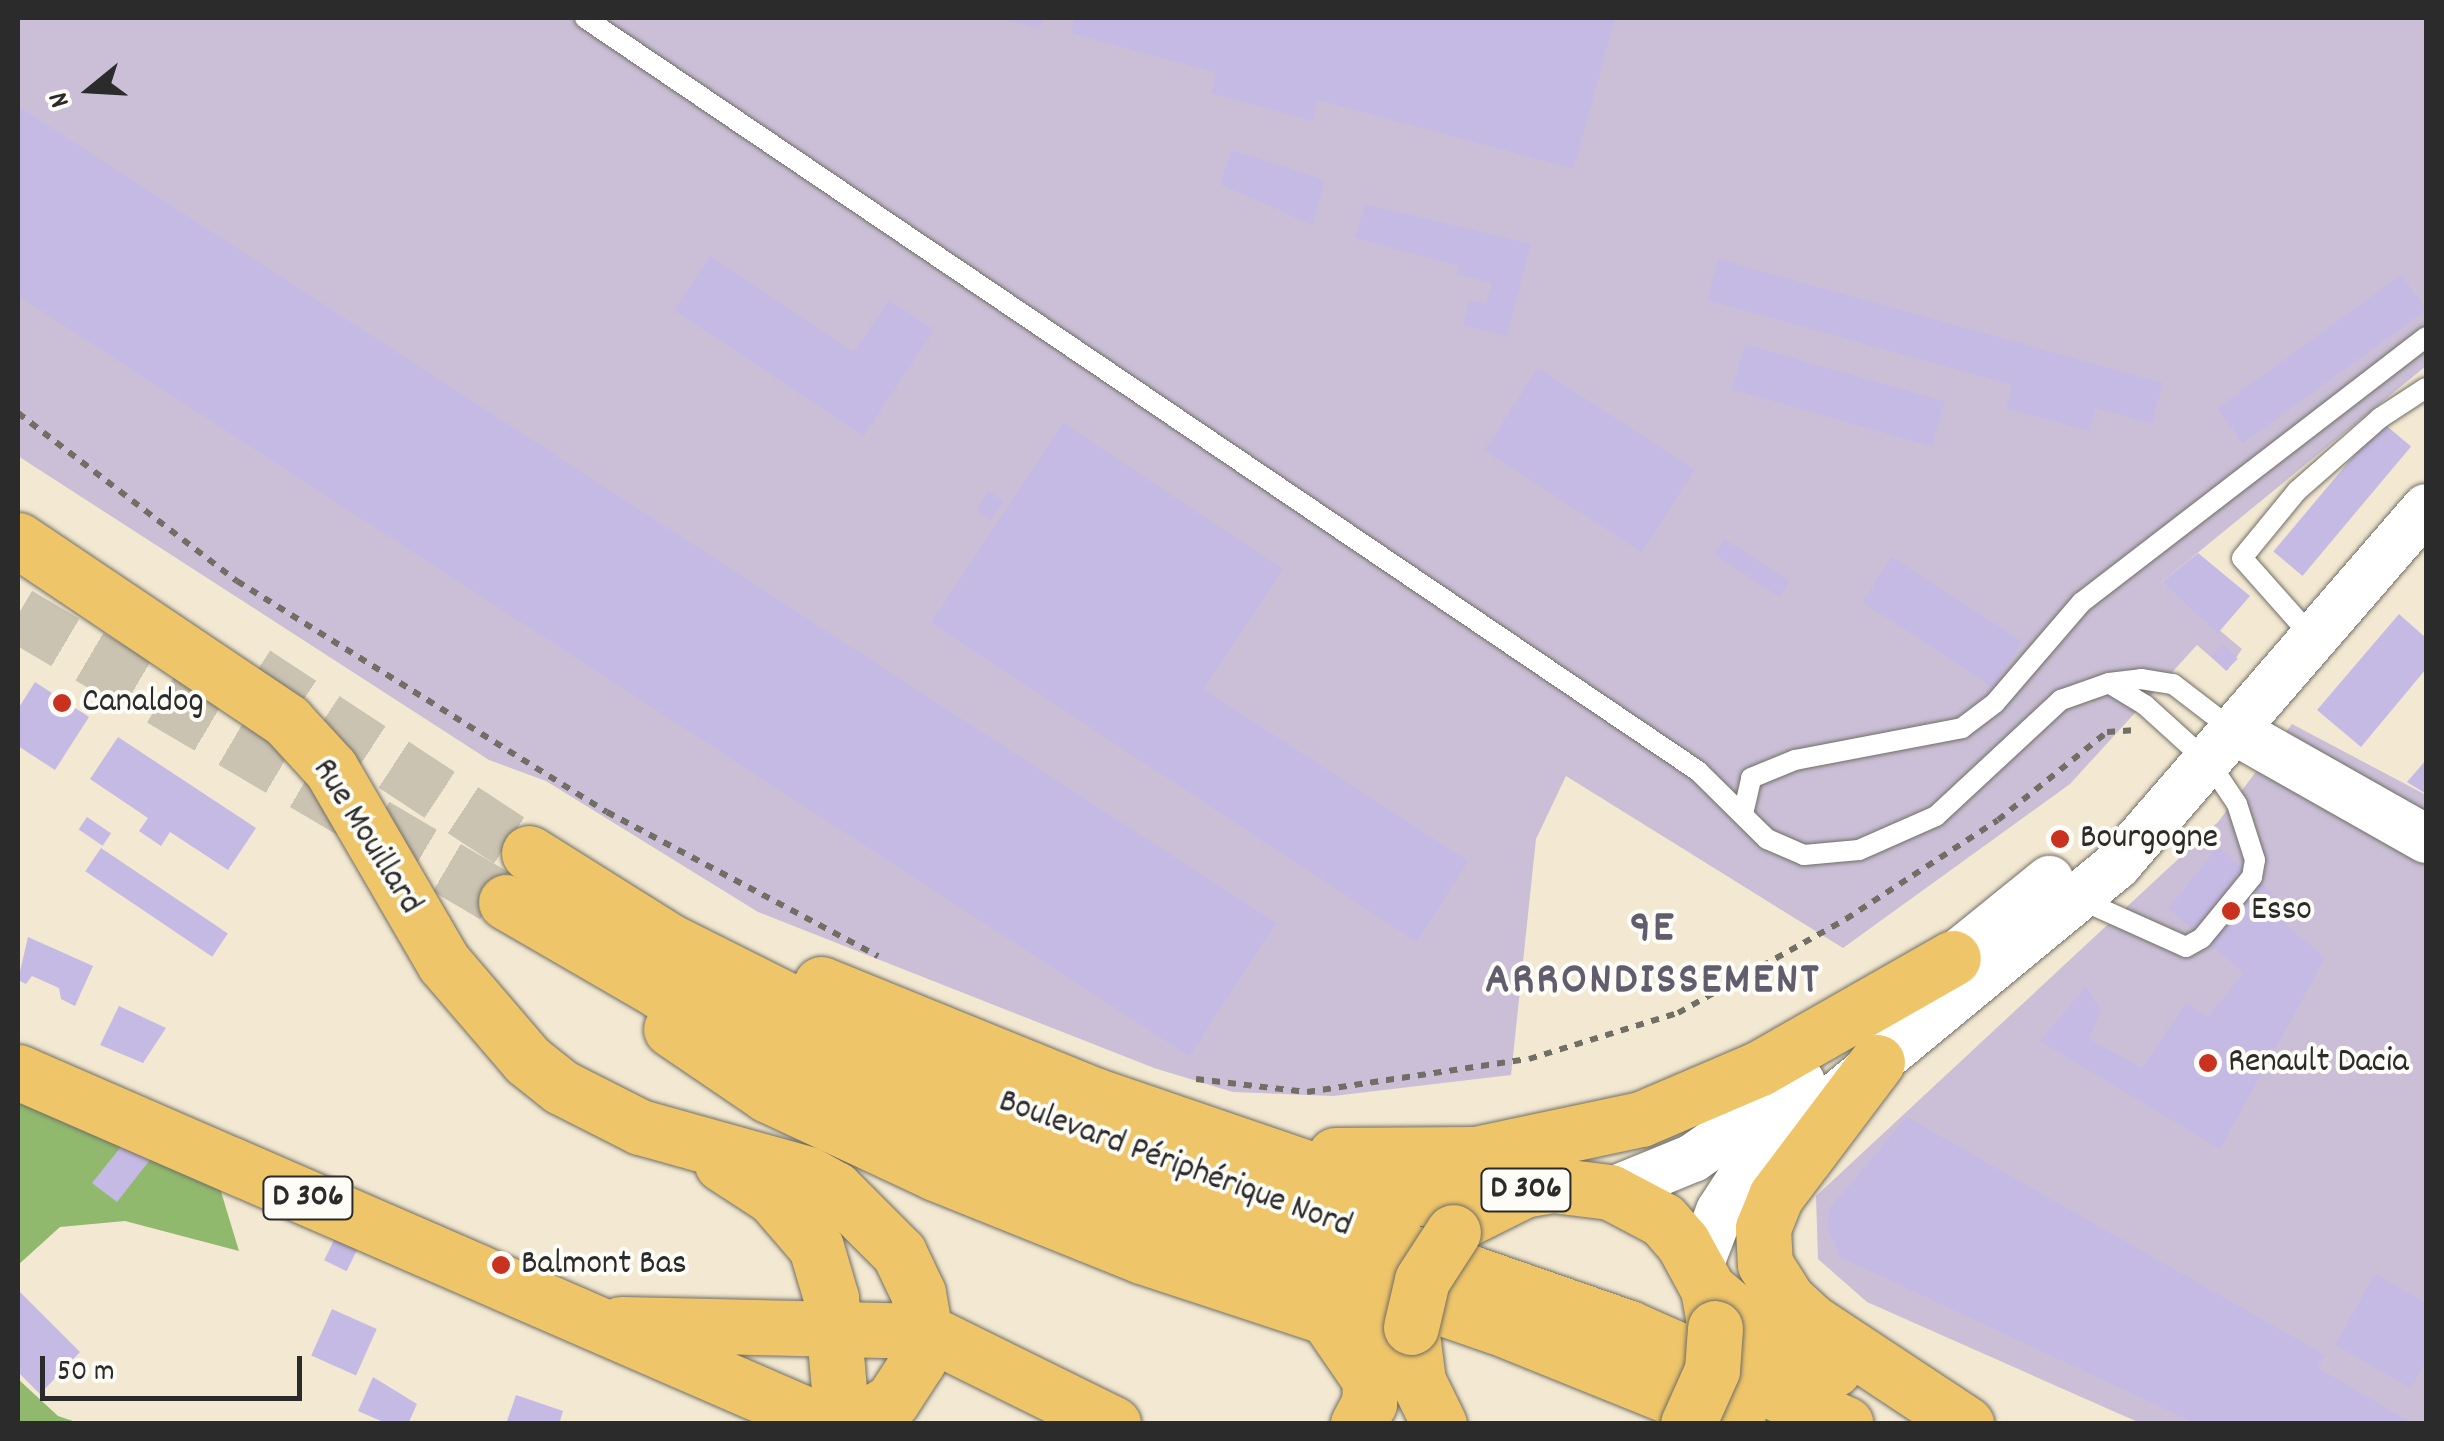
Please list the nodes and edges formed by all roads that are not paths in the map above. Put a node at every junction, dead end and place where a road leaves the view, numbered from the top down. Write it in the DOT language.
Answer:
graph roads {
  1 [pos="585,18"];
  2 [pos="2426,337"];
  3 [pos="2426,388"];
  4 [pos="2426,508"];
  5 [pos="18,540"];
  6 [pos="2316,641"];
  7 [pos="2109,684"];
  8 [pos="2209,764"];
  9 [pos="1744,814"];
  10 [pos="2426,839"];
  11 [pos="528,853"];
  12 [pos="576,886"];
  13 [pos="2079,898"];
  14 [pos="1953,958"];
  15 [pos="1877,1062"];
  16 [pos="18,1072"];
  17 [pos="694,1147"];
  18 [pos="1250,1150"];
  19 [pos="1610,1192"];
  20 [pos="1504,1197"];
  21 [pos="790,1214"];
  22 [pos="1707,1295"];
  23 [pos="1328,1319"];
  24 [pos="778,1323"];
  25 [pos="598,1324"];
  26 [pos="833,1326"];
  27 [pos="925,1331"];
  28 [pos="1420,1386"];
  29 [pos="828,1424"];
  30 [pos="842,1424"];
  31 [pos="853,1424"];
  32 [pos="1113,1424"];
  33 [pos="1358,1424"];
  34 [pos="1688,1424"];
  35 [pos="1738,1424"];
  36 [pos="1846,1424"];
  37 [pos="1944,1424"];
  38 [pos="1966,1424"];
  1 -- 9 [label="lane"];
  2 -- 9 [label="lane"];
  3 -- 6 [label="lane"];
  4 -- 6 [label="street"];
  5 -- 17 [label="main road, Rue Mouillard"];
  6 -- 8 [label="street"];
  7 -- 8 [label="lane"];
  7 -- 8 [label="lane"];
  7 -- 9 [label="lane"];
  8 -- 10 [label="street"];
  8 -- 13 [label="street"];
  8 -- 13 [label="lane"];
  8 -- 14 [label="street"];
  11 -- 12 [label="main road, Boulevard Périphérique Nord"];
  12 -- 18 [label="main road"];
  12 -- 36 [label="main road, Boulevard Périphérique Nord"];
  13 -- 15 [label="street"];
  14 -- 18 [label="main road"];
  14 -- 19 [label="street"];
  15 -- 22 [label="street"];
  15 -- 38 [label="main road"];
  16 -- 25 [label="main road, D 306"];
  17 -- 21 [label="main road, Rue Mouillard"];
  17 -- 27 [label="main road, Rue Mouillard"];
  18 -- 20 [label="main road"];
  19 -- 20 [label="main road, D 306"];
  19 -- 22 [label="main road, D 306"];
  20 -- 28 [label="main road, D 306, bridge"];
  21 -- 24 [label="main road"];
  21 -- 26 [label="main road, Rue Mouillard"];
  22 -- 34 [label="main road, bridge"];
  22 -- 37 [label="main road"];
  23 -- 28 [label="main road"];
  23 -- 33 [label="main road"];
  23 -- 35 [label="main road, Boulevard Périphérique Nord"];
  24 -- 25 [label="main road, D 306"];
  24 -- 26 [label="main road, D 306"];
  25 -- 29 [label="main road, D 306"];
  26 -- 27 [label="main road, D 306"];
  26 -- 30 [label="main road, Rue Mouillard"];
  27 -- 31 [label="main road"];
  27 -- 32 [label="main road, D 306"];
}
